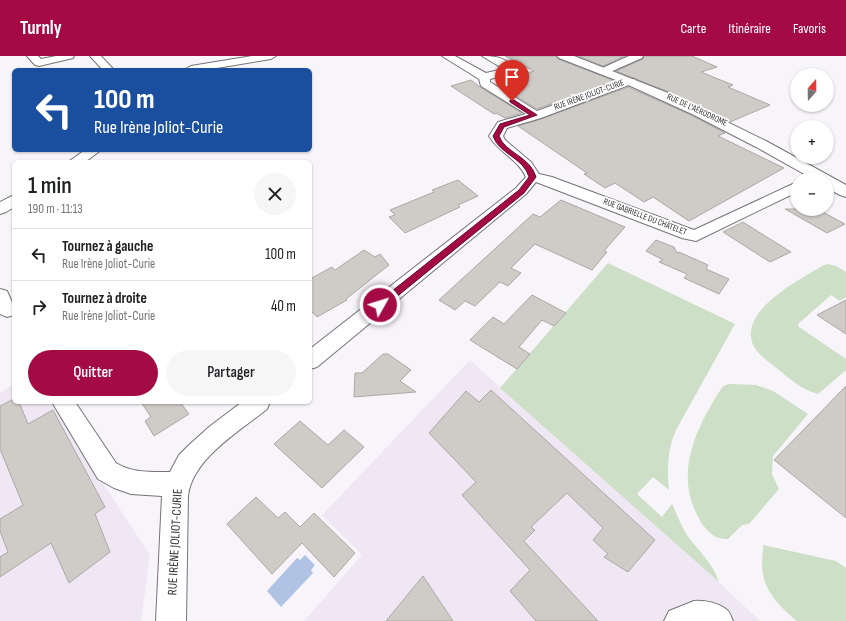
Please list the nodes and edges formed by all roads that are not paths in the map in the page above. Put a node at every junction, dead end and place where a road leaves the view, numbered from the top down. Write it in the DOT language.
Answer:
graph roads {
  1 [pos="32,56"];
  2 [pos="68,56"];
  3 [pos="95,56"];
  4 [pos="196,56"];
  5 [pos="271,56"];
  6 [pos="447,56"];
  7 [pos="487,56"];
  8 [pos="563,56"];
  9 [pos="638,56"];
  10 [pos="106,68"];
  11 [pos="191,68"];
  12 [pos="197,68"];
  13 [pos="604,71"];
  14 [pos="484,77"];
  15 [pos="630,80"];
  16 [pos="534,115"];
  17 [pos="91,152"];
  18 [pos="78,160"];
  19 [pos="808,172"];
  20 [pos="533,177"];
  21 [pos="834,186"];
  22 [pos="790,189"];
  23 [pos="846,192"];
  24 [pos="12,201"];
  25 [pos="0,209"];
  26 [pos="312,359"];
  27 [pos="64,404"];
  28 [pos="257,404"];
  29 [pos="177,484"];
  30 [pos="171,621"];
  31 [pos="679,621"];
  32 [pos="718,621"];
  1 -- 2 [label="street"];
  3 -- 10 [label="street"];
  4 -- 11 [label="street"];
  5 -- 12 [label="street"];
  6 -- 14 [label="street"];
  7 -- 14 [label="street"];
  8 -- 13 [label="street, RUE DE L'AÉRODROME"];
  9 -- 13 [label="street"];
  13 -- 15 [label="street, RUE DE L'AÉRODROME"];
  14 -- 16 [label="street"];
  15 -- 16 [label="street, RUE IRÈNE JOLIOT-CURIE"];
  15 -- 19 [label="street, RUE DE L'AÉRODROME"];
  16 -- 20 [label="street, RUE IRÈNE JOLIOT-CURIE"];
  17 -- 18 [label="street"];
  20 -- 22 [label="street, RUE GABRIELLE DU CHÂTELET"];
  20 -- 26 [label="street"];
  21 -- 23 [label="street, RUE DE L'AÉRODROME"];
  24 -- 25 [label="street"];
  27 -- 29 [label="street"];
  28 -- 29 [label="street, RUE IRÈNE JOLIOT-CURIE"];
  29 -- 30 [label="street, RUE IRÈNE JOLIOT-CURIE"];
  31 -- 32 [label="street"];
}
